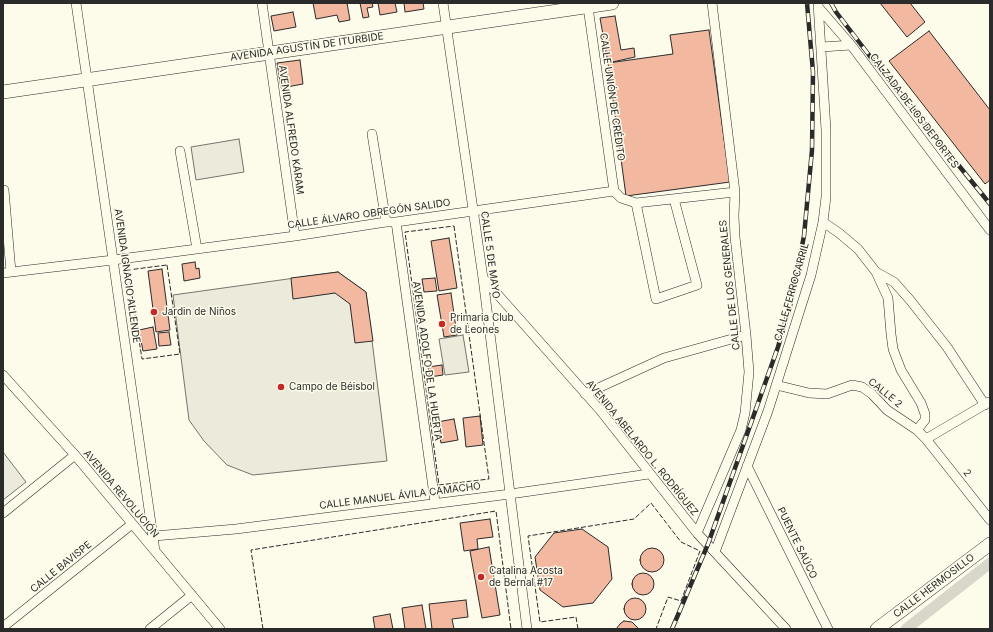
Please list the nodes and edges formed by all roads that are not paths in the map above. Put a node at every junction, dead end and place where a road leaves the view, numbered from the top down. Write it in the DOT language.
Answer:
graph roads {
  1 [pos="76,3"];
  2 [pos="262,3"];
  3 [pos="443,3"];
  4 [pos="612,3"];
  5 [pos="712,3"];
  6 [pos="818,5"];
  7 [pos="588,7"];
  8 [pos="446,27"];
  9 [pos="851,45"];
  10 [pos="822,47"];
  11 [pos="270,53"];
  12 [pos="87,80"];
  13 [pos="3,92"];
  14 [pos="372,134"];
  15 [pos="180,151"];
  16 [pos="4,190"];
  17 [pos="614,191"];
  18 [pos="735,192"];
  19 [pos="674,199"];
  20 [pos="636,203"];
  21 [pos="472,211"];
  22 [pos="386,222"];
  23 [pos="396,222"];
  24 [pos="823,222"];
  25 [pos="990,230"];
  26 [pos="295,236"];
  27 [pos="197,249"];
  28 [pos="113,260"];
  29 [pos="7,272"];
  30 [pos="876,272"];
  31 [pos="483,278"];
  32 [pos="746,335"];
  33 [pos="3,375"];
  34 [pos="776,385"];
  35 [pos="585,394"];
  36 [pos="987,403"];
  37 [pos="917,430"];
  38 [pos="926,439"];
  39 [pos="75,456"];
  40 [pos="747,466"];
  41 [pos="650,474"];
  42 [pos="510,494"];
  43 [pos="435,502"];
  44 [pos="3,513"];
  45 [pos="990,520"];
  46 [pos="132,524"];
  47 [pos="697,533"];
  48 [pos="154,536"];
  49 [pos="990,544"];
  50 [pos="155,551"];
  51 [pos="715,552"];
  52 [pos="192,595"];
  53 [pos="3,627"];
  54 [pos="150,629"];
  55 [pos="220,629"];
  56 [pos="527,629"];
  57 [pos="786,629"];
  58 [pos="828,629"];
  59 [pos="877,629"];
  1 -- 12 [label="street, AVENIDA IGNACIO ALLENDE"];
  2 -- 11 [label="street, AVENIDA ALFREDO KÁRAM"];
  3 -- 8 [label="street, CALLE 5 DE MAYO"];
  4 -- 7 [label="street, AVENIDA AGUSTÍN DE ITURBIDE"];
  5 -- 18 [label="street, CALLE DE LOS GENERALES"];
  6 -- 9 [label="street, CALZADA DE LOS DEPORTES"];
  6 -- 10 [label="street, CALLE FERROCARRIL"];
  7 -- 8 [label="street, AVENIDA AGUSTÍN DE ITURBIDE"];
  7 -- 17 [label="street, CALLE UNIÓN DE CRÉDITO"];
  8 -- 11 [label="street, AVENIDA AGUSTÍN DE ITURBIDE"];
  8 -- 21 [label="street, CALLE 5 DE MAYO"];
  9 -- 10 [label="street"];
  9 -- 25 [label="street, CALZADA DE LOS DEPORTES"];
  10 -- 24 [label="street, CALLE FERROCARRIL"];
  11 -- 12 [label="street, AVENIDA AGUSTÍN DE ITURBIDE"];
  11 -- 26 [label="street, AVENIDA ALFREDO KÁRAM"];
  12 -- 13 [label="street, AVENIDA AGUSTÍN DE ITURBIDE"];
  12 -- 28 [label="street, AVENIDA IGNACIO ALLENDE"];
  14 -- 22 [label="street"];
  15 -- 27 [label="street"];
  16 -- 29 [label="street"];
  17 -- 20 [label="street"];
  17 -- 21 [label="street, CALLE ÁLVARO OBREGÓN SALIDO"];
  18 -- 19 [label="street"];
  18 -- 32 [label="street, CALLE DE LOS GENERALES"];
  19 -- 20 [label="street"];
  19 -- 20 [label="street"];
  21 -- 23 [label="street, CALLE ÁLVARO OBREGÓN SALIDO"];
  21 -- 31 [label="street, CALLE 5 DE MAYO"];
  22 -- 23 [label="street, CALLE ÁLVARO OBREGÓN SALIDO"];
  22 -- 26 [label="street, CALLE ÁLVARO OBREGÓN SALIDO"];
  23 -- 43 [label="street, AVENIDA ADOLFO DE LA HUERTA"];
  24 -- 30 [label="street"];
  24 -- 34 [label="street, CALLE FERROCARRIL"];
  26 -- 27 [label="street, CALLE ÁLVARO OBREGÓN SALIDO"];
  27 -- 28 [label="street, CALLE ÁLVARO OBREGÓN SALIDO"];
  28 -- 29 [label="street, CALLE ÁLVARO OBREGÓN SALIDO"];
  28 -- 48 [label="street, AVENIDA IGNACIO ALLENDE"];
  30 -- 36 [label="street"];
  30 -- 37 [label="street"];
  31 -- 35 [label="street, AVENIDA ABELARDO L. RODRÍGUEZ"];
  31 -- 42 [label="street, CALLE 5 DE MAYO"];
  32 -- 35 [label="street"];
  32 -- 47 [label="street, CALLE DE LOS GENERALES"];
  33 -- 39 [label="street, AVENIDA REVOLUCIÓN"];
  34 -- 37 [label="street, CALLE 2"];
  34 -- 40 [label="street, CALLE FERROCARRIL"];
  35 -- 41 [label="street, AVENIDA ABELARDO L. RODRÍGUEZ"];
  36 -- 38 [label="street"];
  37 -- 38 [label="street, CALLE 2"];
  38 -- 45 [label="street, 2"];
  39 -- 44 [label="street"];
  39 -- 46 [label="street, AVENIDA REVOLUCIÓN"];
  40 -- 51 [label="street, CALLE FERROCARRIL"];
  40 -- 58 [label="street, PUENTE SAÚCO"];
  41 -- 42 [label="street, CALLE MANUEL ÁVILA CAMACHO"];
  41 -- 47 [label="street, AVENIDA ABELARDO L. RODRÍGUEZ"];
  42 -- 43 [label="street, CALLE MANUEL ÁVILA CAMACHO"];
  42 -- 56 [label="street, CALLE 5 DE MAYO"];
  43 -- 48 [label="street, CALLE MANUEL ÁVILA CAMACHO"];
  46 -- 50 [label="street, AVENIDA REVOLUCIÓN"];
  46 -- 53 [label="street, CALLE BAVISPE"];
  47 -- 51 [label="street, AVENIDA ABELARDO L. RODRÍGUEZ"];
  48 -- 50 [label="street, AVENIDA IGNACIO ALLENDE"];
  49 -- 59 [label="street, CALLE HERMOSILLO"];
  50 -- 52 [label="street, AVENIDA REVOLUCIÓN"];
  51 -- 57 [label="street, AVENIDA ABELARDO L. RODRÍGUEZ"];
  52 -- 54 [label="street"];
  52 -- 55 [label="street, AVENIDA REVOLUCIÓN"];
}
